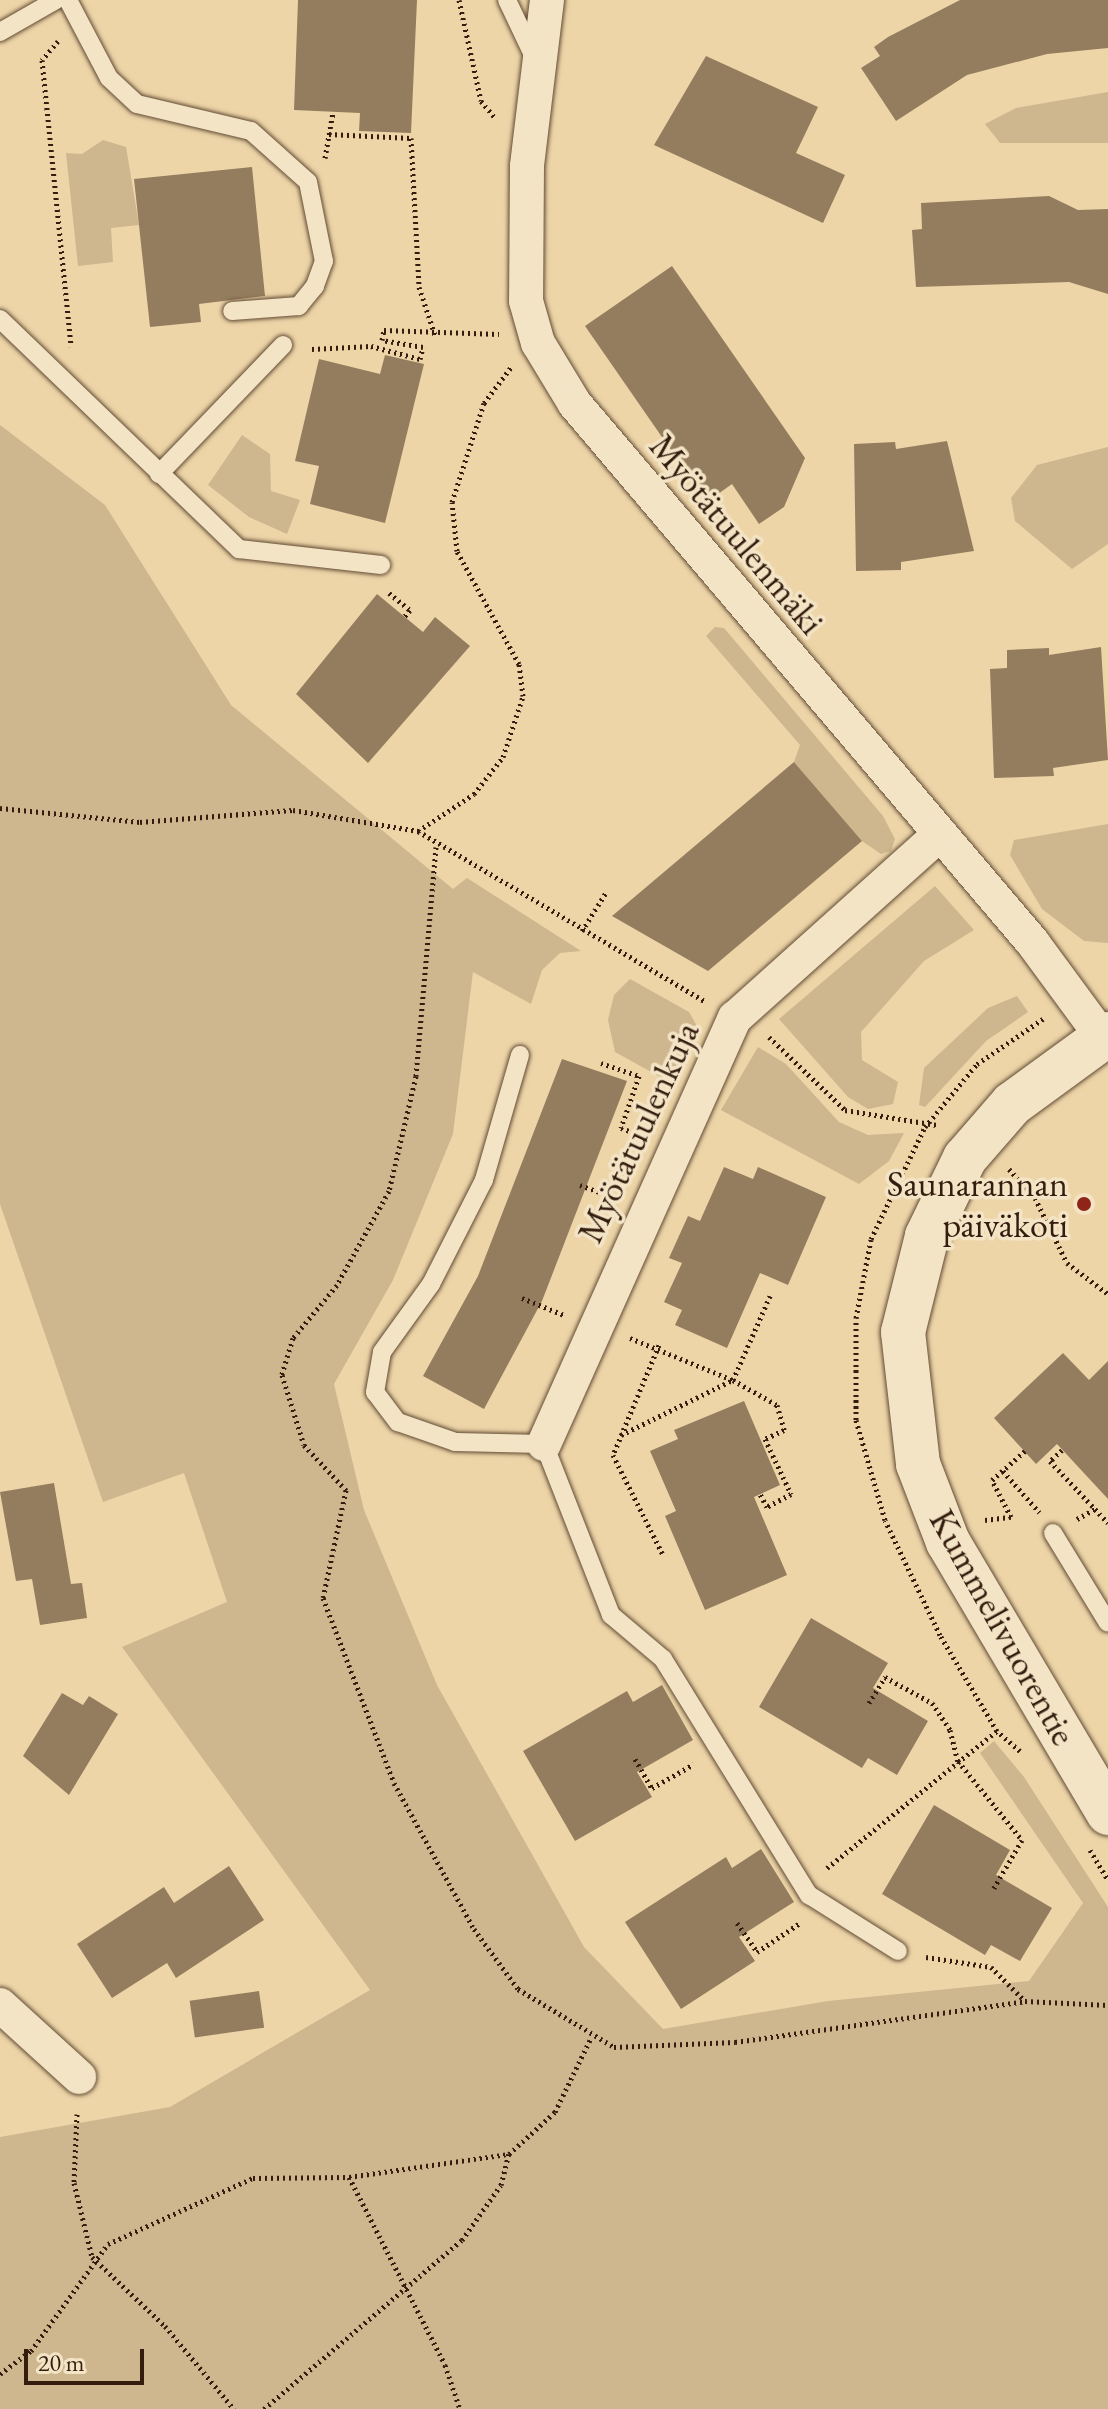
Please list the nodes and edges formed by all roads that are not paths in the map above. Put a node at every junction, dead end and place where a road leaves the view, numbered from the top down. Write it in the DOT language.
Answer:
graph roads {
  1 [pos="56,0"];
  2 [pos="507,0"];
  3 [pos="547,0"];
  4 [pos="74,7"];
  5 [pos="0,32"];
  6 [pos="539,67"];
  7 [pos="232,311"];
  8 [pos="0,319"];
  9 [pos="283,345"];
  10 [pos="159,474"];
  11 [pos="381,565"];
  12 [pos="939,835"];
  13 [pos="1105,1036"];
  14 [pos="520,1055"];
  15 [pos="544,1444"];
  16 [pos="1053,1533"];
  17 [pos="1108,1623"];
  18 [pos="1108,1813"];
  19 [pos="898,1951"];
  20 [pos="0,2005"];
  21 [pos="79,2077"];
  1 -- 5 [label="lane"];
  2 -- 6 [label="lane"];
  3 -- 6 [label="street, Myötätuulenmäki"];
  4 -- 7 [label="lane"];
  6 -- 12 [label="street, Myötätuulenmäki"];
  8 -- 10 [label="lane"];
  9 -- 10 [label="lane"];
  10 -- 11 [label="lane"];
  12 -- 13 [label="street, Myötätuulenmäki"];
  12 -- 15 [label="street, Myötätuulenkuja"];
  13 -- 18 [label="street, Kummelivuorentie"];
  14 -- 15 [label="lane"];
  15 -- 19 [label="lane"];
  16 -- 17 [label="lane"];
  20 -- 21 [label="street"];
}
